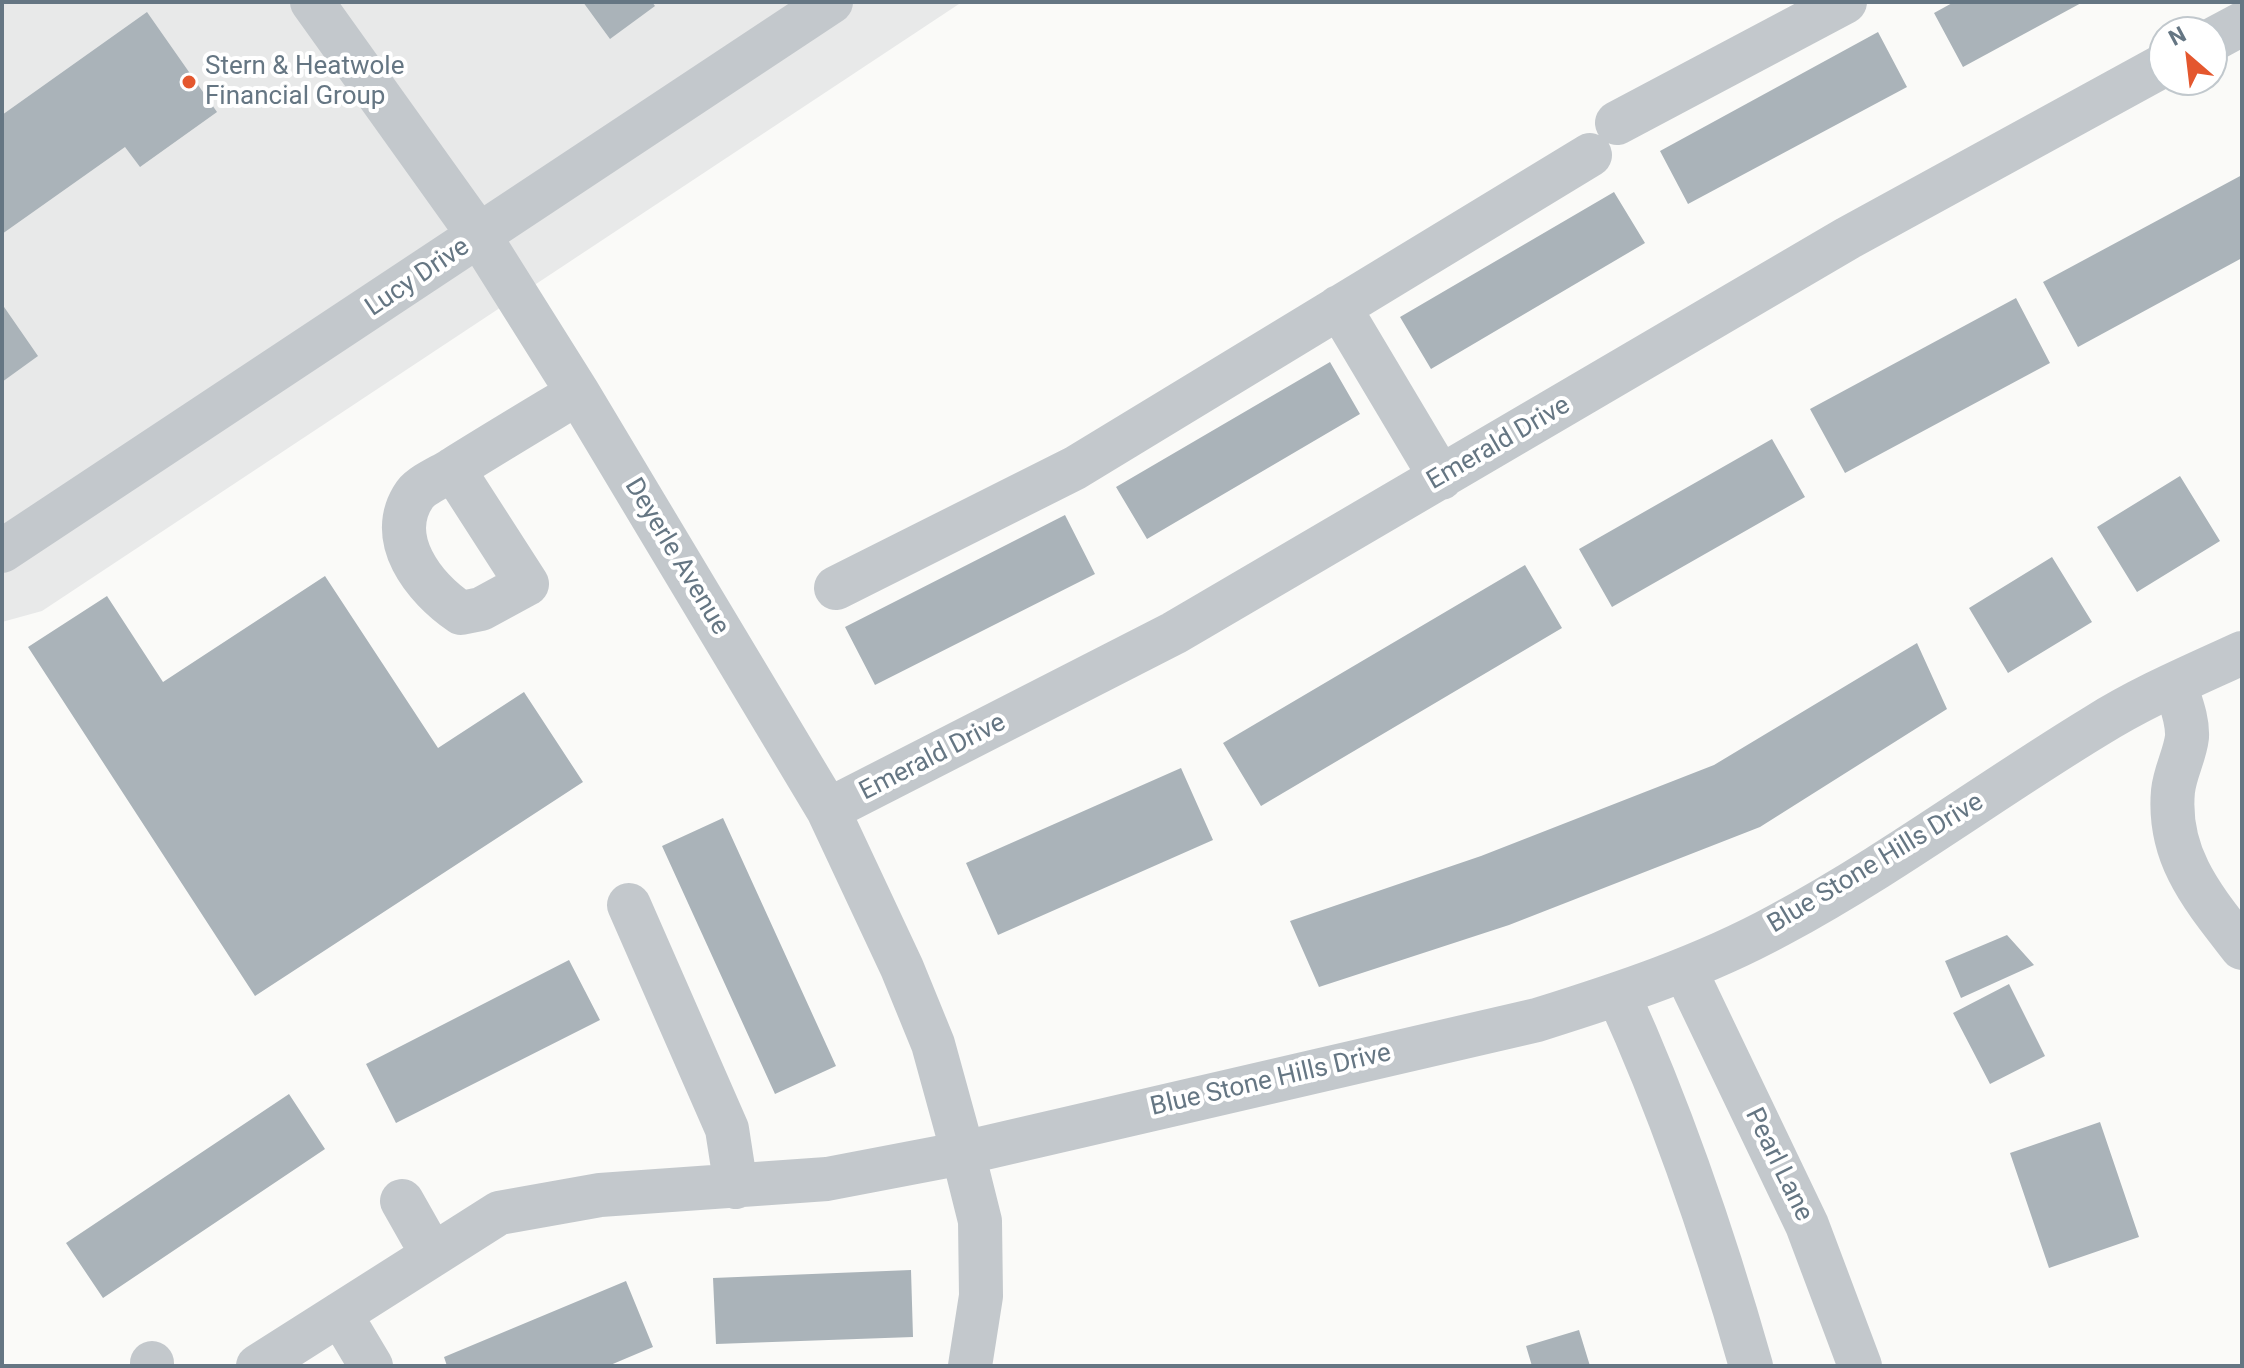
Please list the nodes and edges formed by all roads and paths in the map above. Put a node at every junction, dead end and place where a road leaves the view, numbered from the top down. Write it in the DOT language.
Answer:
graph roads {
  1 [pos="312,2"];
  2 [pos="831,2"];
  3 [pos="1845,2"];
  4 [pos="2148,74"];
  5 [pos="480,237"];
  6 [pos="1339,307"];
  7 [pos="578,393"];
  8 [pos="453,469"];
  9 [pos="1441,478"];
  10 [pos="2,551"];
  11 [pos="836,588"];
  12 [pos="2242,653"];
  13 [pos="2175,684"];
  14 [pos="828,810"];
  15 [pos="629,905"];
  16 [pos="2242,948"];
  17 [pos="1685,970"];
  18 [pos="1618,994"];
  19 [pos="963,1153"];
  20 [pos="736,1187"];
  21 [pos="402,1201"];
  22 [pos="432,1254"];
  23 [pos="340,1314"];
  24 [pos="258,1366"];
  25 [pos="371,1366"];
  26 [pos="970,1366"];
  27 [pos="1751,1366"];
  28 [pos="1860,1366"];
  1 -- 5 [label="street, Deyerle Avenue"];
  2 -- 5 [label="street, Lucy Drive"];
  3 -- 6 [label="street"];
  4 -- 9 [label="street, Emerald Drive"];
  5 -- 7 [label="street, Deyerle Avenue"];
  5 -- 10 [label="street, Lucy Drive"];
  6 -- 9 [label="street"];
  6 -- 11 [label="street"];
  7 -- 8 [label="street"];
  7 -- 14 [label="street, Deyerle Avenue"];
  9 -- 14 [label="street, Emerald Drive"];
  12 -- 13 [label="street, Blue Stone Hills Drive"];
  13 -- 16 [label="street"];
  13 -- 17 [label="street, Blue Stone Hills Drive"];
  14 -- 19 [label="street, Deyerle Avenue"];
  15 -- 20 [label="street"];
  17 -- 18 [label="street, Blue Stone Hills Drive"];
  17 -- 28 [label="street, Pearl Lane"];
  18 -- 19 [label="street, Blue Stone Hills Drive"];
  18 -- 27 [label="street"];
  19 -- 20 [label="street, Blue Stone Hills Drive"];
  19 -- 26 [label="street, Deyerle Avenue"];
  20 -- 22 [label="street, Blue Stone Hills Drive"];
  21 -- 22 [label="street"];
  22 -- 23 [label="street, Blue Stone Hills Drive"];
  23 -- 24 [label="street, Blue Stone Hills Drive"];
  23 -- 25 [label="street"];
}
